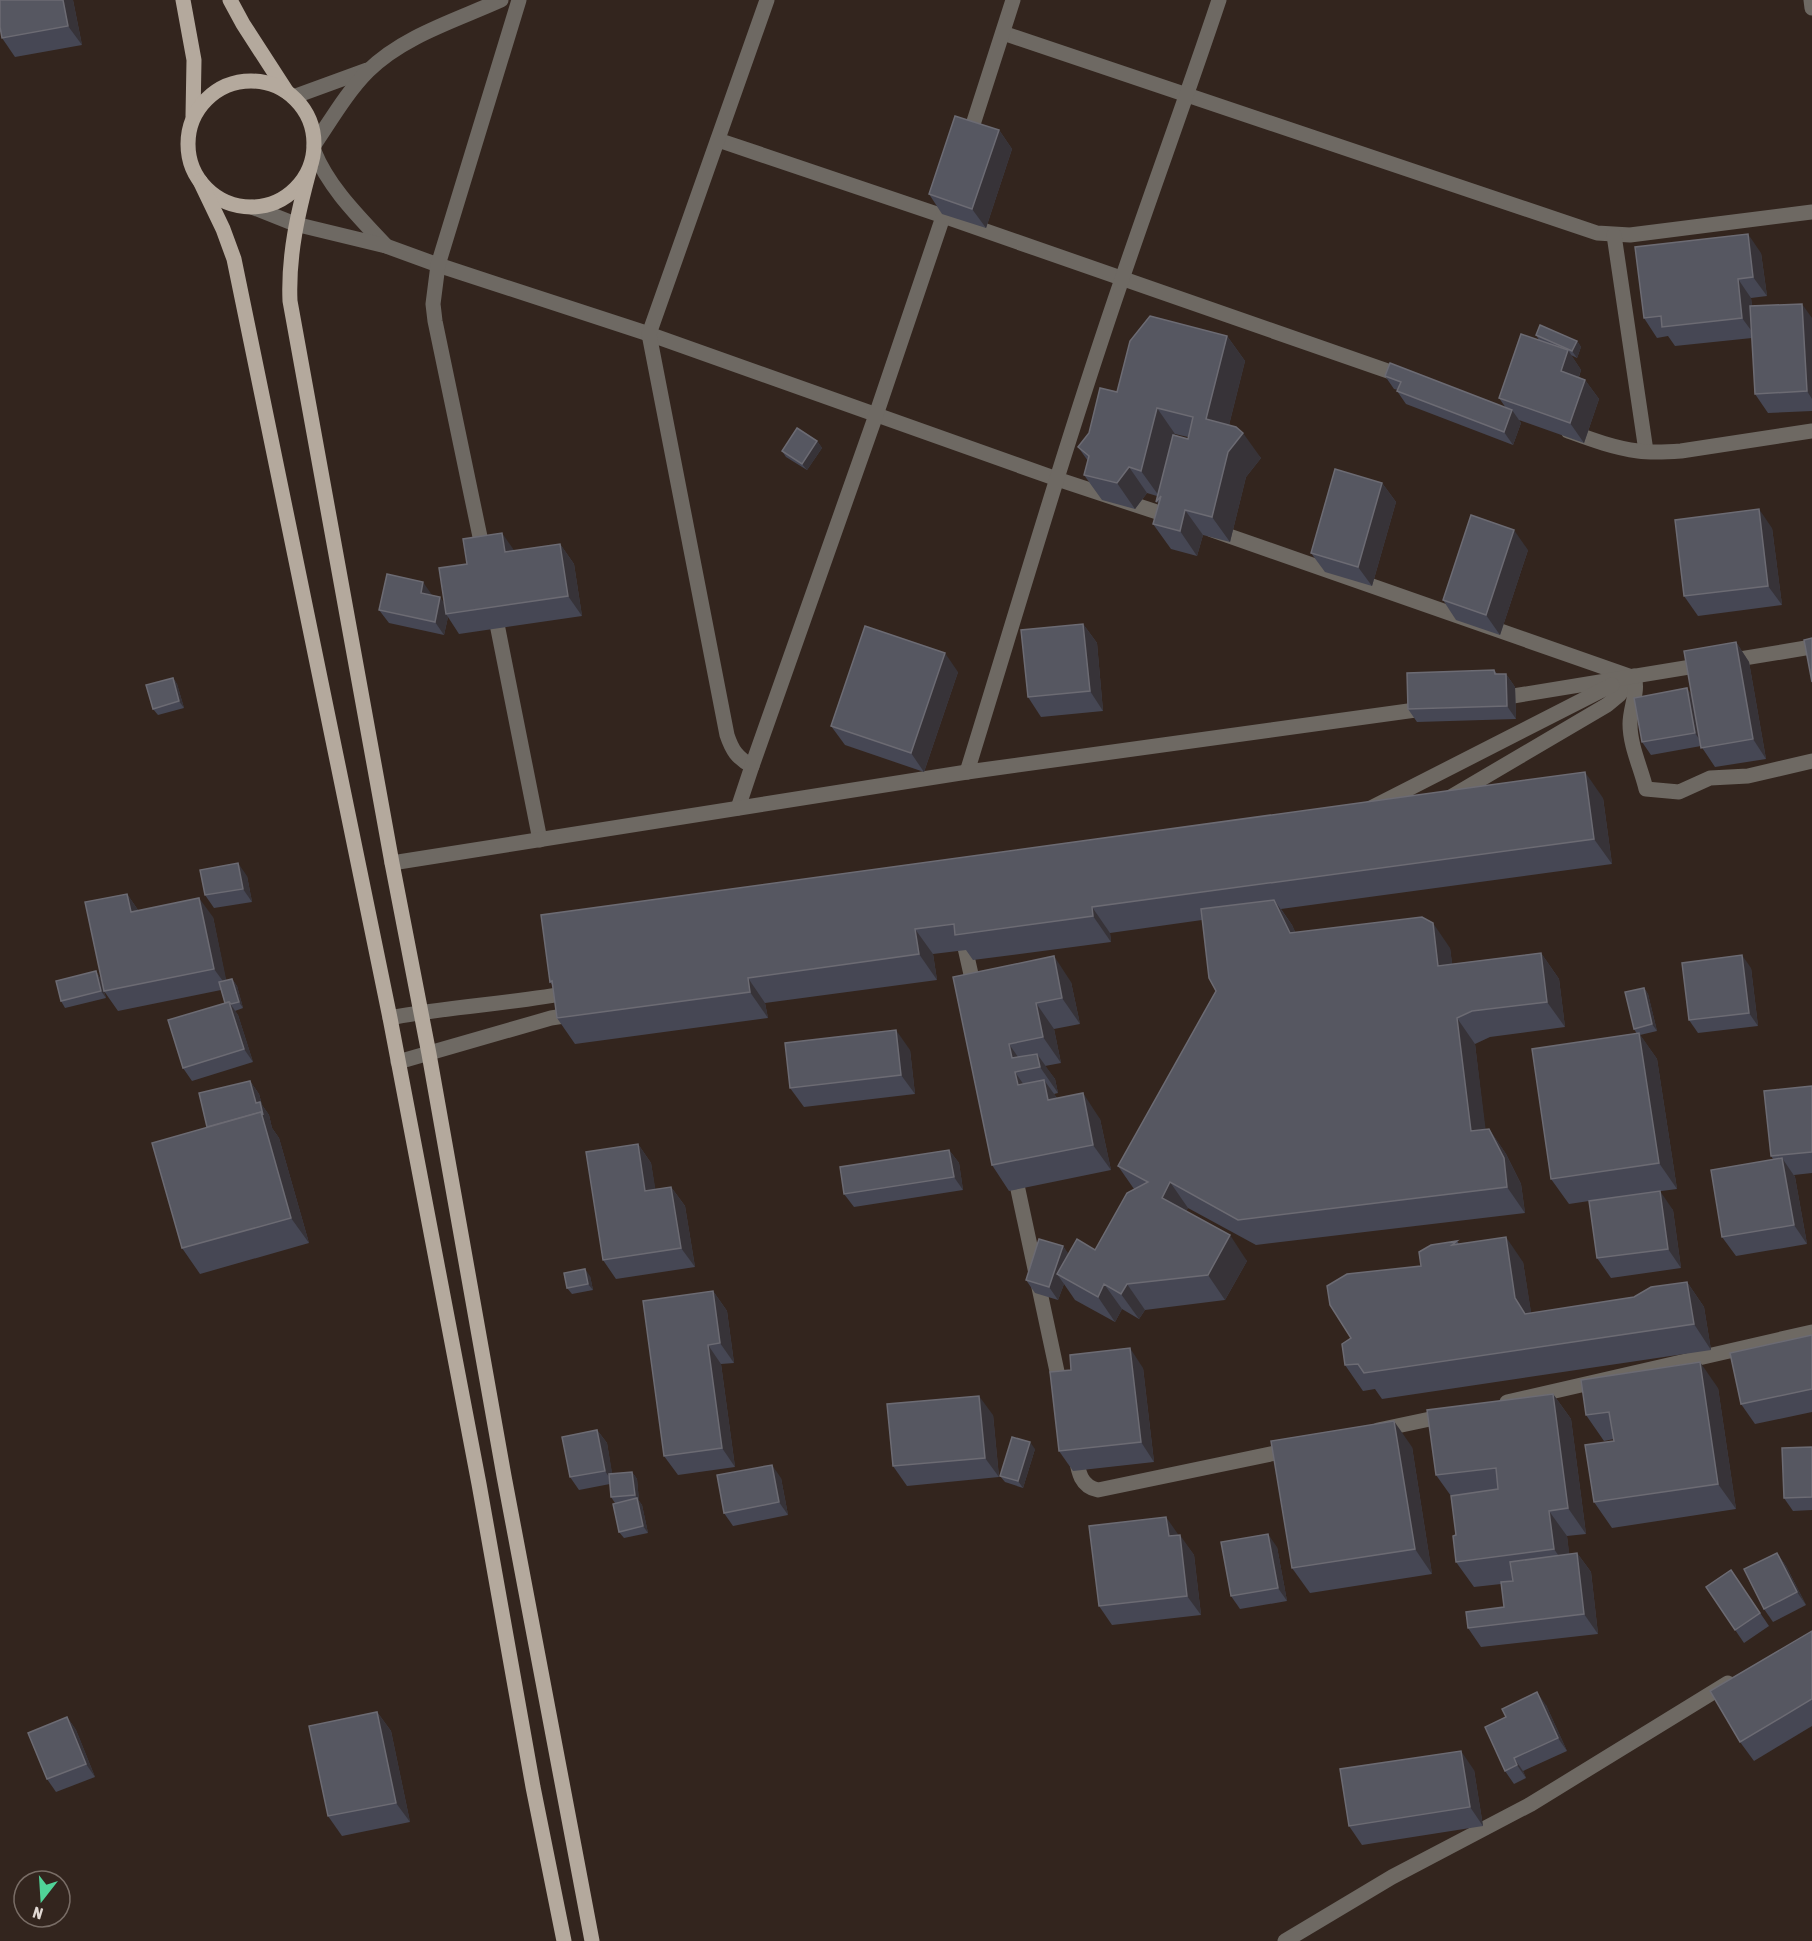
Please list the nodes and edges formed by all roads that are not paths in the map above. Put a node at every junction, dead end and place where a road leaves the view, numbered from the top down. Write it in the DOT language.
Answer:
graph roads {
  1 [pos="183,0"];
  2 [pos="230,0"];
  3 [pos="501,0"];
  4 [pos="519,0"];
  5 [pos="767,0"];
  6 [pos="1013,0"];
  7 [pos="1219,0"];
  8 [pos="1811,0"];
  9 [pos="1812,8"];
  10 [pos="1002,33"];
  11 [pos="370,69"];
  12 [pos="290,95"];
  13 [pos="1187,96"];
  14 [pos="192,120"];
  15 [pos="718,141"];
  16 [pos="314,148"];
  17 [pos="964,153"];
  18 [pos="310,168"];
  19 [pos="200,181"];
  20 [pos="950,197"];
  21 [pos="252,207"];
  22 [pos="1812,212"];
  23 [pos="943,216"];
  24 [pos="295,224"];
  25 [pos="1614,236"];
  26 [pos="386,246"];
  27 [pos="438,265"];
  28 [pos="1122,279"];
  29 [pos="649,334"];
  30 [pos="1420,382"];
  31 [pos="876,415"];
  32 [pos="1552,426"];
  33 [pos="1812,431"];
  34 [pos="1646,451"];
  35 [pos="1057,479"];
  36 [pos="488,576"];
  37 [pos="492,598"];
  38 [pos="1812,647"];
  39 [pos="1631,677"];
  40 [pos="1475,702"];
  41 [pos="1439,706"];
  42 [pos="1812,761"];
  43 [pos="752,766"];
  44 [pos="967,772"];
  45 [pos="738,808"];
  46 [pos="1433,808"];
  47 [pos="1359,814"];
  48 [pos="540,840"];
  49 [pos="392,863"];
  50 [pos="957,910"];
  51 [pos="589,988"];
  52 [pos="977,1002"];
  53 [pos="597,1010"];
  54 [pos="422,1012"];
  55 [pos="390,1018"];
  56 [pos="429,1054"];
  57 [pos="398,1062"];
  58 [pos="1009,1151"];
  59 [pos="1812,1332"];
  60 [pos="1064,1404"];
  61 [pos="1496,1404"];
  62 [pos="1462,1412"];
  63 [pos="1358,1435"];
  64 [pos="1072,1438"];
  65 [pos="1300,1448"];
  66 [pos="1736,1678"];
  67 [pos="564,1941"];
  68 [pos="592,1941"];
  69 [pos="1285,1941"];
  1 -- 14 [label="main road"];
  2 -- 12 [label="main road"];
  3 -- 11 [label="street"];
  4 -- 27 [label="street"];
  5 -- 15 [label="street"];
  6 -- 10 [label="street"];
  7 -- 13 [label="street"];
  8 -- 9 [label="street"];
  10 -- 13 [label="street"];
  10 -- 17 [label="street"];
  11 -- 12 [label="street"];
  11 -- 16 [label="street"];
  12 -- 14 [label="main road"];
  12 -- 16 [label="main road"];
  13 -- 25 [label="street"];
  13 -- 28 [label="street"];
  14 -- 19 [label="main road"];
  15 -- 23 [label="street"];
  15 -- 29 [label="street"];
  16 -- 18 [label="main road"];
  16 -- 26 [label="street"];
  18 -- 21 [label="main road"];
  18 -- 24 [label="main road"];
  19 -- 21 [label="main road"];
  19 -- 55 [label="main road"];
  20 -- 23 [label="street"];
  21 -- 24 [label="street"];
  22 -- 25 [label="street"];
  23 -- 28 [label="street"];
  23 -- 31 [label="street"];
  24 -- 26 [label="street"];
  24 -- 49 [label="main road"];
  25 -- 34 [label="street"];
  26 -- 27 [label="street"];
  27 -- 29 [label="street"];
  27 -- 36 [label="street"];
  28 -- 30 [label="street"];
  28 -- 35 [label="street"];
  29 -- 31 [label="street"];
  29 -- 43 [label="street"];
  31 -- 35 [label="street"];
  31 -- 43 [label="street"];
  32 -- 34 [label="street"];
  33 -- 34 [label="street"];
  35 -- 39 [label="street"];
  35 -- 44 [label="street"];
  37 -- 48 [label="street"];
  38 -- 39 [label="street"];
  39 -- 40 [label="street"];
  39 -- 42 [label="street"];
  39 -- 46 [label="street"];
  39 -- 47 [label="street"];
  41 -- 44 [label="street"];
  43 -- 45 [label="street"];
  44 -- 45 [label="street"];
  45 -- 48 [label="street"];
  48 -- 49 [label="street"];
  49 -- 54 [label="main road"];
  50 -- 52 [label="street"];
  51 -- 54 [label="street"];
  53 -- 56 [label="street"];
  54 -- 55 [label="street"];
  54 -- 56 [label="main road"];
  55 -- 57 [label="main road"];
  56 -- 57 [label="street"];
  56 -- 68 [label="main road"];
  57 -- 67 [label="main road"];
  58 -- 60 [label="street"];
  59 -- 61 [label="street"];
  62 -- 63 [label="street"];
  64 -- 65 [label="street"];
  66 -- 69 [label="street"];
}
